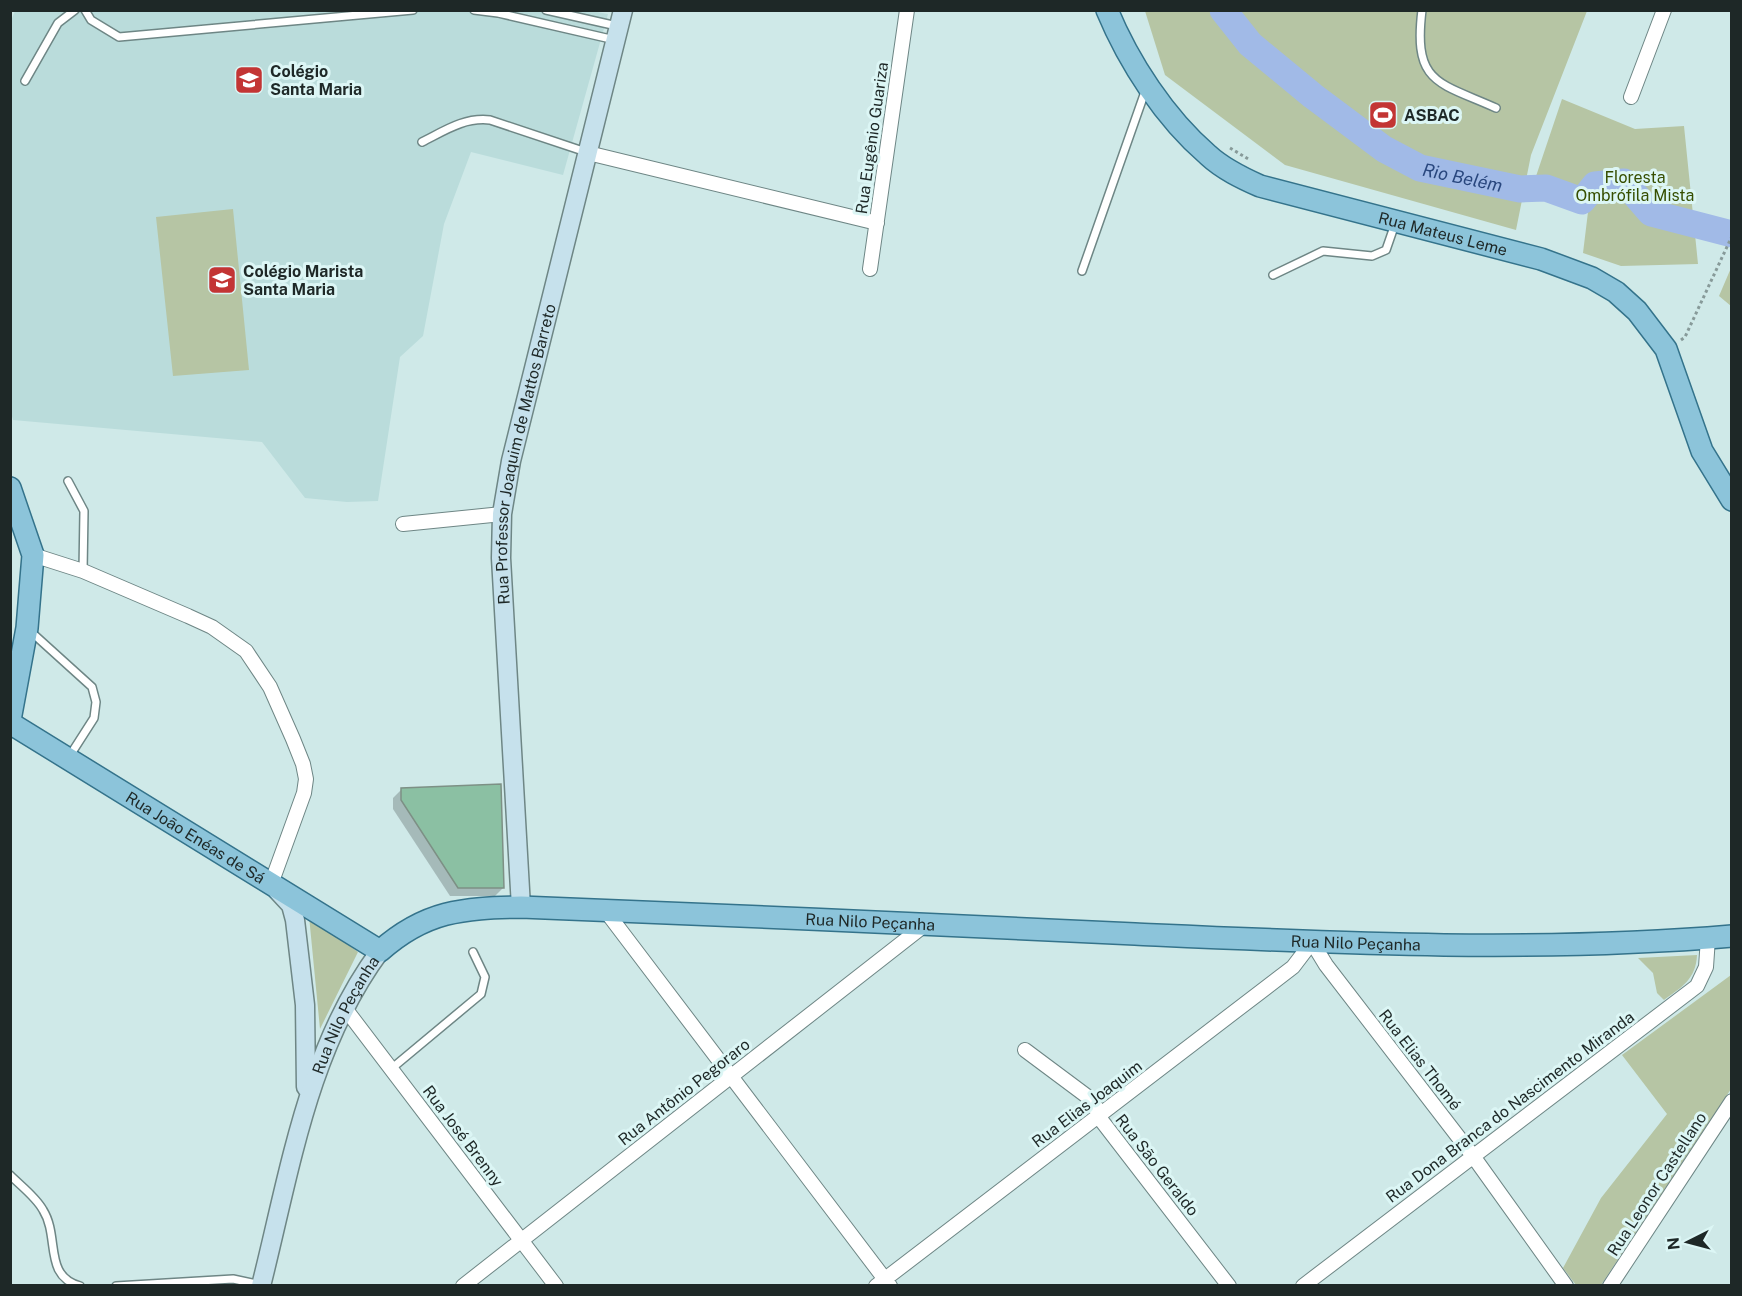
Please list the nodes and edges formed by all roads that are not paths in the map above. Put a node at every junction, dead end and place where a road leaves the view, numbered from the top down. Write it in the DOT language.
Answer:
graph roads {
  1 [pos="75,10"];
  2 [pos="85,10"];
  3 [pos="413,10"];
  4 [pos="474,10"];
  5 [pos="546,10"];
  6 [pos="907,10"];
  7 [pos="1107,10"];
  8 [pos="1422,10"];
  9 [pos="1664,10"];
  10 [pos="619,26"];
  11 [pos="25,81"];
  12 [pos="1148,84"];
  13 [pos="1631,97"];
  14 [pos="1496,108"];
  15 [pos="422,142"];
  16 [pos="588,153"];
  17 [pos="1396,222"];
  18 [pos="877,223"];
  19 [pos="870,269"];
  20 [pos="1082,271"];
  21 [pos="1273,275"];
  22 [pos="68,481"];
  23 [pos="10,488"];
  24 [pos="1731,500"];
  25 [pos="502,514"];
  26 [pos="403,524"];
  27 [pos="33,555"];
  28 [pos="83,572"];
  29 [pos="27,628"];
  30 [pos="10,722"];
  31 [pos="68,758"];
  32 [pos="271,884"];
  33 [pos="521,907"];
  34 [pos="605,910"];
  35 [pos="926,924"];
  36 [pos="1731,936"];
  37 [pos="1708,938"];
  38 [pos="1312,942"];
  39 [pos="380,951"];
  40 [pos="473,952"];
  41 [pos="344,1007"];
  42 [pos="1025,1050"];
  43 [pos="391,1069"];
  44 [pos="731,1076"];
  45 [pos="1731,1101"];
  46 [pos="306,1107"];
  47 [pos="1098,1116"];
  48 [pos="1473,1156"];
  49 [pos="10,1175"];
  50 [pos="521,1240"];
  51 [pos="884,1283"];
  52 [pos="261,1285"];
  53 [pos="80,1286"];
  54 [pos="116,1286"];
  55 [pos="463,1286"];
  56 [pos="556,1286"];
  57 [pos="1229,1286"];
  58 [pos="1303,1286"];
  59 [pos="1566,1286"];
  60 [pos="1610,1286"];
  1 -- 11 [label="lane"];
  2 -- 3 [label="lane"];
  4 -- 10 [label="lane"];
  5 -- 10 [label="lane"];
  6 -- 18 [label="street, Rua Eugênio Guariza"];
  7 -- 12 [label="main road, Rua Mateus Leme"];
  8 -- 14 [label="lane"];
  9 -- 13 [label="street"];
  10 -- 16 [label="main road, Rua Professor Joaquim de Mattos Barreto"];
  12 -- 17 [label="main road, Rua Mateus Leme"];
  12 -- 20 [label="lane"];
  15 -- 16 [label="lane"];
  16 -- 18 [label="street"];
  16 -- 25 [label="main road, Rua Professor Joaquim de Mattos Barreto"];
  17 -- 21 [label="lane"];
  17 -- 24 [label="main road, Rua Mateus Leme"];
  18 -- 19 [label="street, Rua Eugênio Guariza"];
  22 -- 28 [label="lane"];
  23 -- 27 [label="main road"];
  25 -- 26 [label="street"];
  25 -- 33 [label="main road, Rua Professor Joaquim de Mattos Barreto"];
  27 -- 28 [label="street"];
  27 -- 29 [label="main road"];
  28 -- 32 [label="street"];
  29 -- 30 [label="main road"];
  29 -- 31 [label="lane"];
  30 -- 31 [label="main road, Rua João Enéas de Sá"];
  31 -- 32 [label="main road, Rua João Enéas de Sá"];
  32 -- 39 [label="main road, Rua João Enéas de Sá"];
  32 -- 46 [label="main road"];
  33 -- 34 [label="main road, Rua Nilo Peçanha"];
  33 -- 39 [label="main road, Rua Nilo Peçanha"];
  34 -- 35 [label="main road, Rua Nilo Peçanha"];
  34 -- 44 [label="street"];
  35 -- 38 [label="main road, Rua Nilo Peçanha"];
  35 -- 44 [label="street, Rua Antônio Pegoraro"];
  36 -- 37 [label="main road, Rua Nilo Peçanha"];
  37 -- 38 [label="main road, Rua Nilo Peçanha"];
  37 -- 48 [label="street, Rua Dona Branca do Nascimento Miranda"];
  38 -- 47 [label="street, Rua Elias Joaquim"];
  38 -- 48 [label="street, Rua Elias Thomé"];
  39 -- 41 [label="main road, Rua Nilo Peçanha"];
  40 -- 43 [label="lane"];
  41 -- 43 [label="street, Rua José Brenny"];
  41 -- 46 [label="main road, Rua Nilo Peçanha"];
  42 -- 47 [label="street, Rua São Geraldo"];
  43 -- 50 [label="street, Rua José Brenny"];
  44 -- 50 [label="street, Rua Antônio Pegoraro"];
  44 -- 51 [label="street"];
  45 -- 60 [label="street, Rua Leonor Castellano"];
  46 -- 52 [label="main road, Rua Nilo Peçanha"];
  47 -- 51 [label="street, Rua Elias Joaquim"];
  47 -- 57 [label="street, Rua São Geraldo"];
  48 -- 58 [label="street, Rua Dona Branca do Nascimento Miranda"];
  48 -- 59 [label="street, Rua Elias Thomé"];
  49 -- 53 [label="lane"];
  50 -- 55 [label="street, Rua Antônio Pegoraro"];
  50 -- 56 [label="street, Rua José Brenny"];
  52 -- 54 [label="lane"];
}
